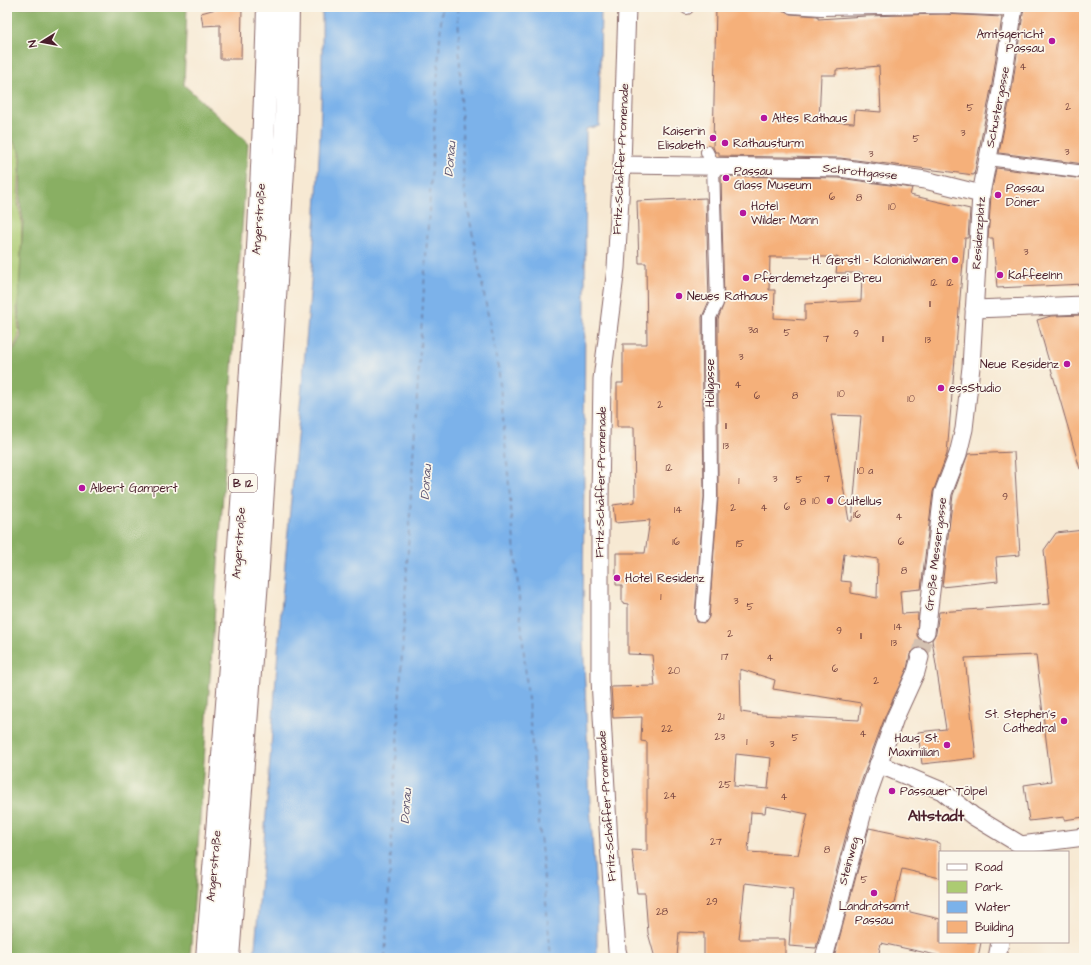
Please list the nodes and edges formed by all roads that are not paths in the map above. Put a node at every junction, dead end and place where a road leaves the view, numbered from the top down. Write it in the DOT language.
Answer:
graph roads {
  1 [pos="268,7"];
  2 [pos="288,7"];
  3 [pos="627,7"];
  4 [pos="791,7"];
  5 [pos="1014,9"];
  6 [pos="988,158"];
  7 [pos="710,159"];
  8 [pos="622,165"];
  9 [pos="1084,172"];
  10 [pos="981,194"];
  11 [pos="1082,304"];
  12 [pos="974,309"];
  13 [pos="958,454"];
  14 [pos="702,616"];
  15 [pos="926,632"];
  16 [pos="918,664"];
  17 [pos="878,764"];
  18 [pos="1084,837"];
  19 [pos="1020,848"];
  20 [pos="1000,943"];
  21 [pos="207,958"];
  22 [pos="228,958"];
  23 [pos="619,958"];
  24 [pos="824,958"];
  25 [pos="997,958"];
  1 -- 21 [label="main road, Angerstraße / B 12"];
  2 -- 22 [label="main road, Angerstraße / B 12"];
  3 -- 8 [label="street, Fritz-Schäffer-Promenade"];
  4 -- 5 [label="street"];
  5 -- 6 [label="street, Schustergasse"];
  6 -- 9 [label="street"];
  6 -- 10 [label="street, Residenzplatz"];
  7 -- 8 [label="street, Schrottgasse"];
  7 -- 10 [label="street, Schrottgasse"];
  7 -- 14 [label="street, Höllgasse"];
  8 -- 23 [label="street, Fritz-Schäffer-Promenade"];
  10 -- 12 [label="street, Residenzplatz"];
  11 -- 12 [label="street"];
  12 -- 13 [label="street, Residenzplatz"];
  13 -- 15 [label="street, Große Messergasse"];
  16 -- 17 [label="street, Steinweg"];
  17 -- 19 [label="street"];
  17 -- 24 [label="street, Steinweg"];
  18 -- 19 [label="street"];
  20 -- 25 [label="street"];
}
